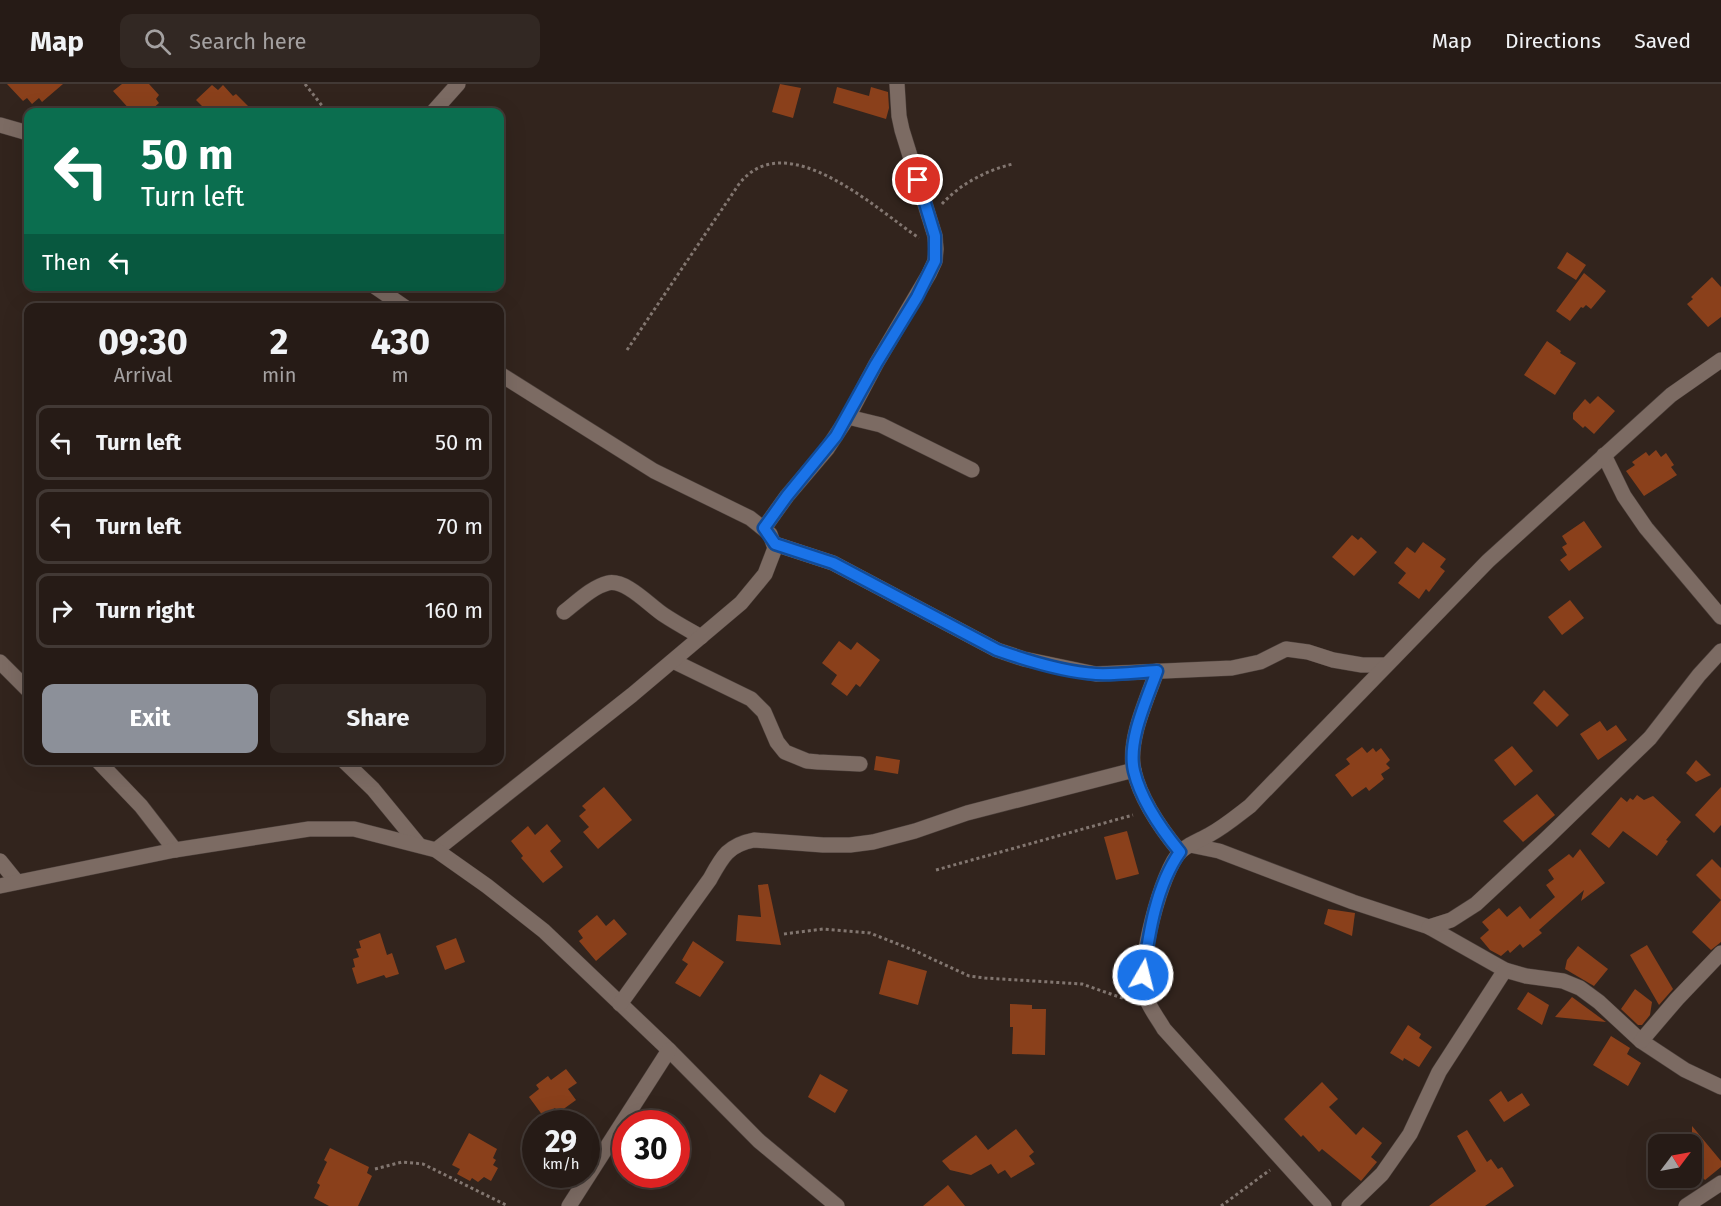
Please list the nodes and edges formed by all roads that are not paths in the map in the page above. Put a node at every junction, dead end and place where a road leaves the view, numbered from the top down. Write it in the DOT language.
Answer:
graph roads {
  1 [pos="458,84"];
  2 [pos="897,84"];
  3 [pos="437,108"];
  4 [pos="0,125"];
  5 [pos="24,132"];
  6 [pos="381,291"];
  7 [pos="399,303"];
  8 [pos="1721,360"];
  9 [pos="504,377"];
  10 [pos="848,417"];
  11 [pos="1604,455"];
  12 [pos="972,470"];
  13 [pos="764,528"];
  14 [pos="775,544"];
  15 [pos="564,612"];
  16 [pos="1721,616"];
  17 [pos="701,637"];
  18 [pos="1721,651"];
  19 [pos="673,661"];
  20 [pos="0,662"];
  21 [pos="1384,665"];
  22 [pos="1157,671"];
  23 [pos="24,686"];
  24 [pos="860,764"];
  25 [pos="102,765"];
  26 [pos="348,765"];
  27 [pos="1134,770"];
  28 [pos="419,845"];
  29 [pos="1185,848"];
  30 [pos="175,850"];
  31 [pos="436,850"];
  32 [pos="0,861"];
  33 [pos="17,882"];
  34 [pos="0,886"];
  35 [pos="1429,927"];
  36 [pos="1721,953"];
  37 [pos="1505,970"];
  38 [pos="620,1004"];
  39 [pos="1641,1041"];
  40 [pos="669,1050"];
  41 [pos="1721,1087"];
  42 [pos="1721,1183"];
  43 [pos="569,1206"];
  44 [pos="837,1206"];
  45 [pos="1324,1206"];
  46 [pos="1349,1206"];
  47 [pos="1686,1206"];
  1 -- 3 [label="street"];
  2 -- 10 [label="street"];
  4 -- 5 [label="street"];
  6 -- 7 [label="street"];
  8 -- 11 [label="street"];
  9 -- 13 [label="street"];
  10 -- 12 [label="street"];
  10 -- 13 [label="street"];
  11 -- 16 [label="street"];
  11 -- 21 [label="street"];
  13 -- 14 [label="street"];
  14 -- 17 [label="street"];
  14 -- 22 [label="street"];
  15 -- 17 [label="street"];
  17 -- 19 [label="street"];
  18 -- 35 [label="street"];
  19 -- 24 [label="street"];
  19 -- 31 [label="street"];
  20 -- 23 [label="street"];
  21 -- 22 [label="street"];
  21 -- 29 [label="street"];
  22 -- 27 [label="street"];
  25 -- 30 [label="street"];
  26 -- 28 [label="street"];
  27 -- 29 [label="street"];
  27 -- 38 [label="street"];
  28 -- 30 [label="street"];
  28 -- 31 [label="street"];
  29 -- 35 [label="street"];
  29 -- 45 [label="street"];
  30 -- 33 [label="street"];
  31 -- 38 [label="street"];
  32 -- 33 [label="street"];
  33 -- 34 [label="street"];
  35 -- 37 [label="street"];
  36 -- 39 [label="street"];
  37 -- 39 [label="street"];
  37 -- 46 [label="street"];
  38 -- 40 [label="street"];
  39 -- 41 [label="street"];
  40 -- 43 [label="street"];
  40 -- 44 [label="street"];
  42 -- 47 [label="street"];
}
